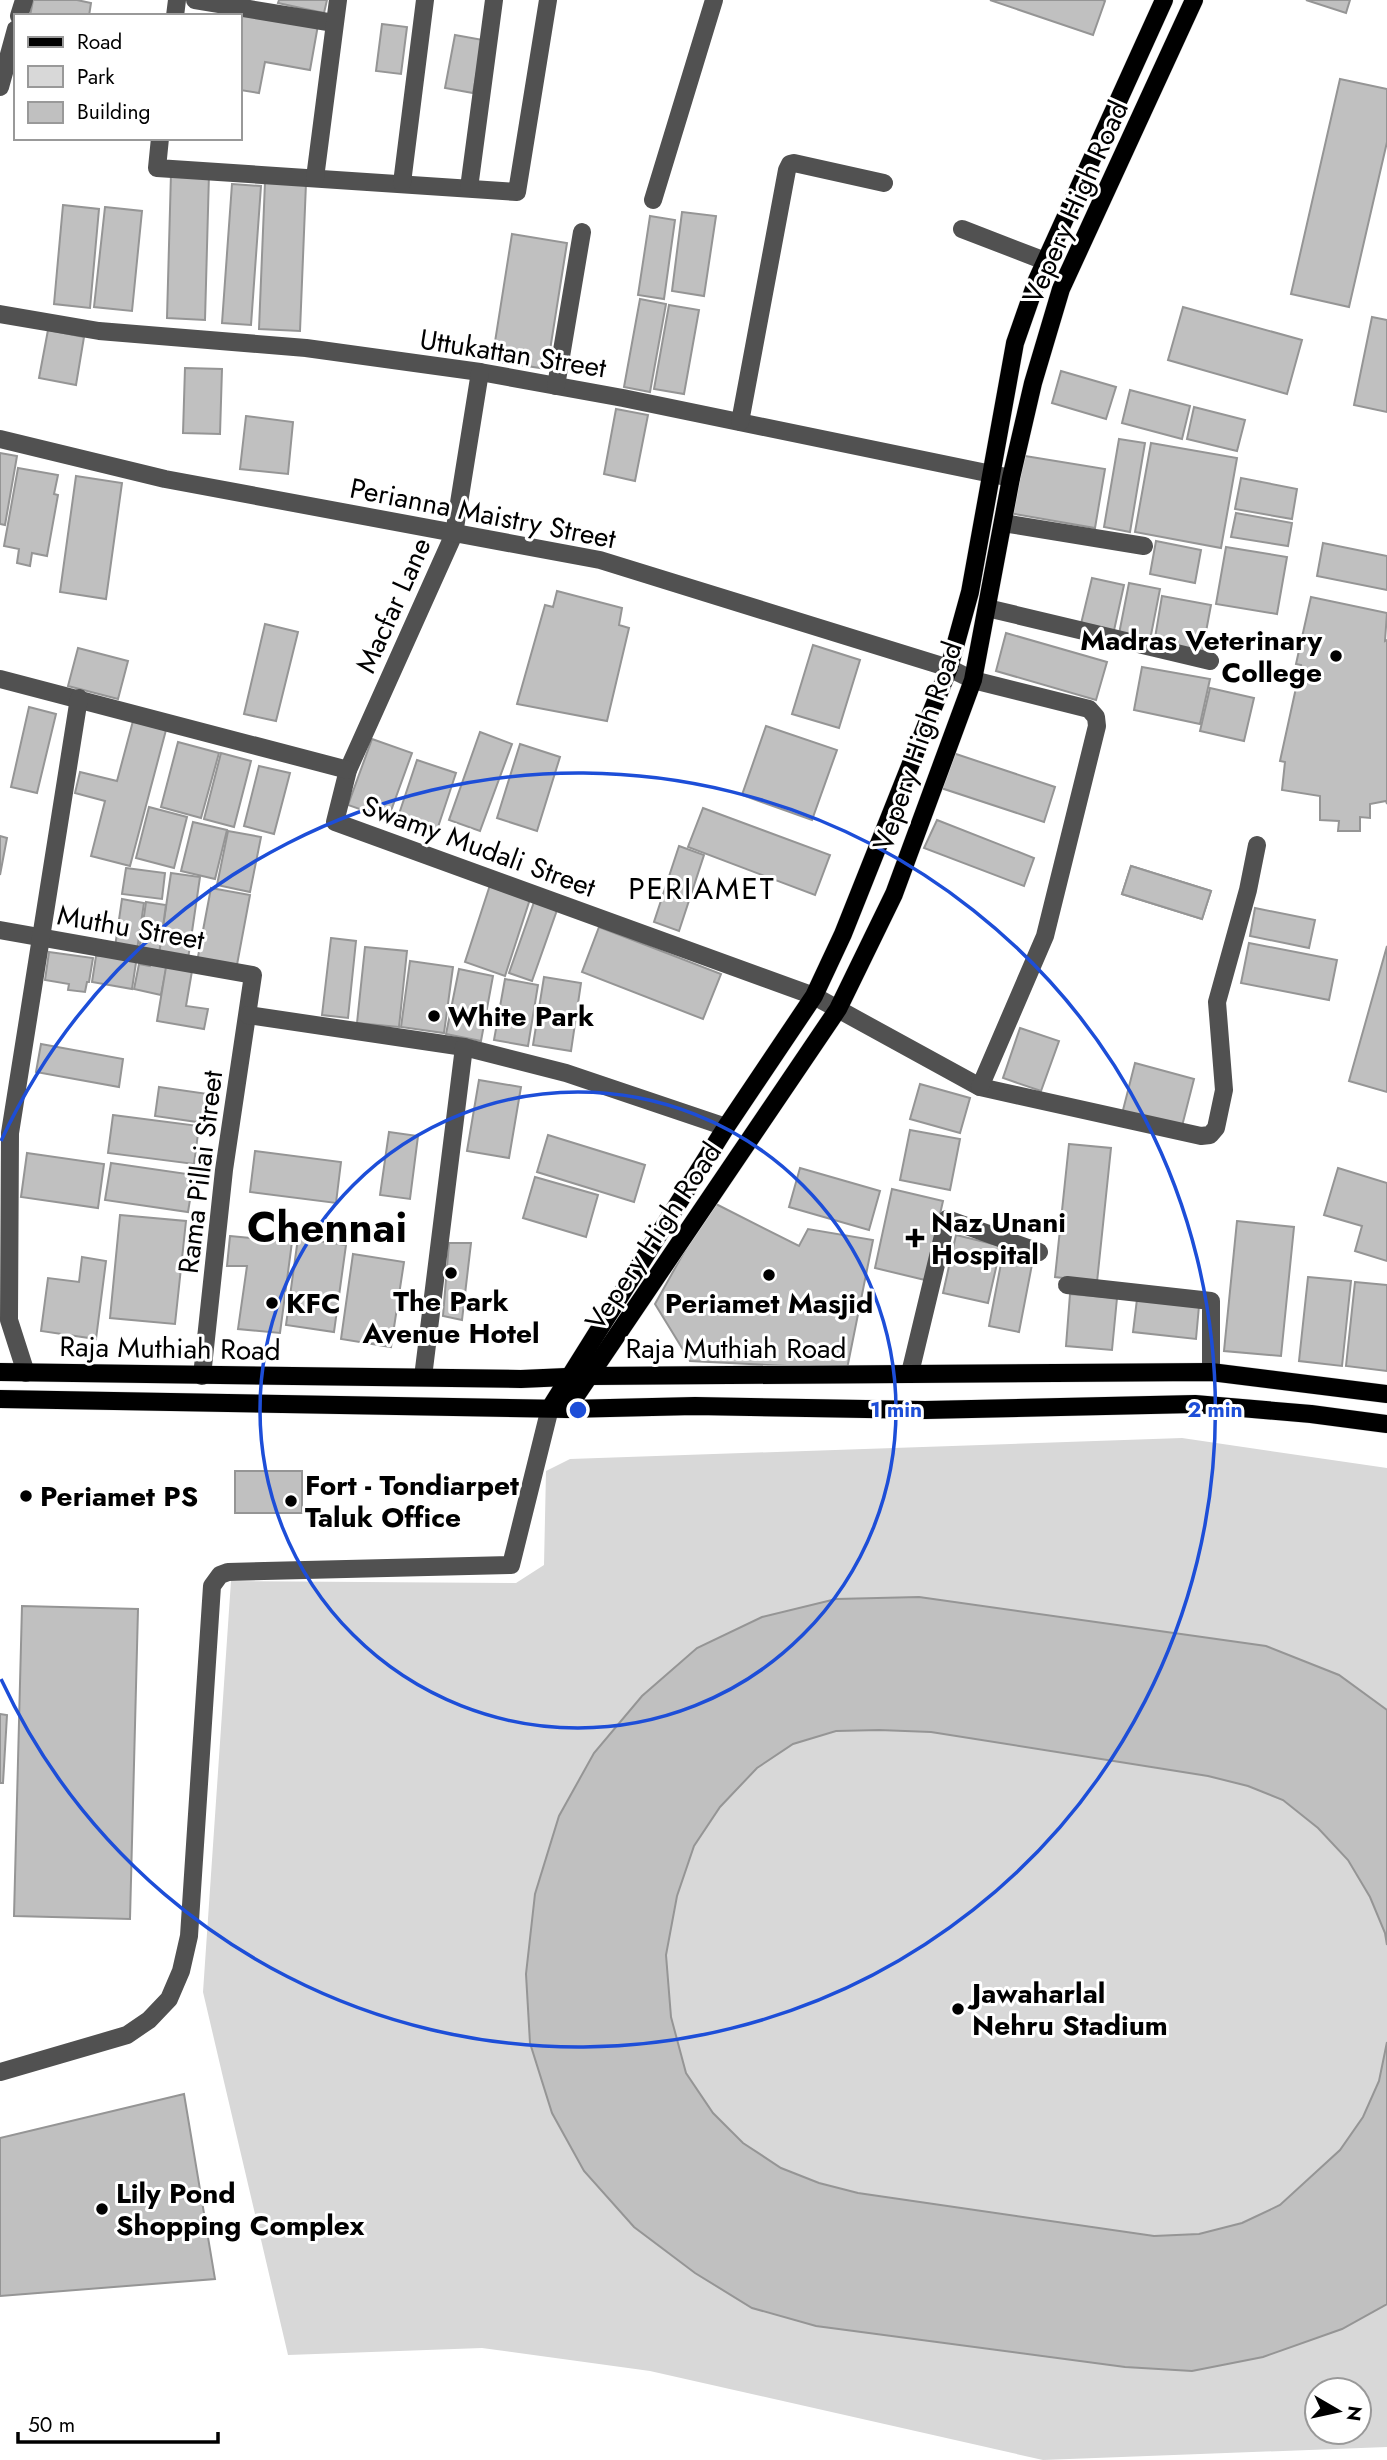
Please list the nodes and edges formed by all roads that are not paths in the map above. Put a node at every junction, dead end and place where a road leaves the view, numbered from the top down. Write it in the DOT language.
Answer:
graph roads {
  1 [pos="195,0"];
  2 [pos="338,0"];
  3 [pos="425,0"];
  4 [pos="494,0"];
  5 [pos="548,0"];
  6 [pos="714,0"];
  7 [pos="1164,0"];
  8 [pos="1194,0"];
  9 [pos="334,23"];
  10 [pos="14,36"];
  11 [pos="0,87"];
  12 [pos="160,140"];
  13 [pos="315,178"];
  14 [pos="402,183"];
  15 [pos="884,183"];
  16 [pos="469,188"];
  17 [pos="653,200"];
  18 [pos="962,229"];
  19 [pos="582,232"];
  20 [pos="1045,261"];
  21 [pos="0,314"];
  22 [pos="480,372"];
  23 [pos="556,386"];
  24 [pos="740,422"];
  25 [pos="0,439"];
  26 [pos="992,474"];
  27 [pos="1012,478"];
  28 [pos="1003,523"];
  29 [pos="454,534"];
  30 [pos="1144,546"];
  31 [pos="987,608"];
  32 [pos="1210,661"];
  33 [pos="949,668"];
  34 [pos="0,679"];
  35 [pos="973,680"];
  36 [pos="79,698"];
  37 [pos="348,770"];
  38 [pos="1257,845"];
  39 [pos="0,930"];
  40 [pos="41,938"];
  41 [pos="253,975"];
  42 [pos="814,996"];
  43 [pos="838,1009"];
  44 [pos="248,1015"];
  45 [pos="464,1047"];
  46 [pos="980,1087"];
  47 [pos="726,1127"];
  48 [pos="1039,1252"];
  49 [pos="1067,1284"];
  50 [pos="5,1318"];
  51 [pos="0,1372"];
  52 [pos="1211,1372"];
  53 [pos="26,1373"];
  54 [pos="910,1373"];
  55 [pos="202,1376"];
  56 [pos="569,1376"];
  57 [pos="589,1376"];
  58 [pos="423,1377"];
  59 [pos="1387,1394"];
  60 [pos="0,1399"];
  61 [pos="558,1408"];
  62 [pos="1387,1424"];
  63 [pos="0,2072"];
  1 -- 9 [label="street"];
  2 -- 9 [label="street"];
  3 -- 14 [label="street"];
  4 -- 16 [label="street"];
  5 -- 16 [label="street"];
  6 -- 17 [label="street"];
  7 -- 20 [label="main road, Vepery High Road"];
  8 -- 27 [label="main road, Vepery High Road"];
  9 -- 13 [label="street"];
  10 -- 11 [label="street"];
  12 -- 13 [label="street"];
  13 -- 14 [label="street"];
  14 -- 16 [label="street"];
  15 -- 24 [label="street"];
  18 -- 20 [label="street"];
  19 -- 23 [label="street"];
  20 -- 26 [label="main road, Vepery High Road"];
  21 -- 22 [label="street, Uttukattan Street"];
  22 -- 23 [label="street, Uttukattan Street"];
  22 -- 29 [label="street, Macfar Lane"];
  23 -- 24 [label="street, Uttukattan Street"];
  24 -- 26 [label="street, Uttukattan Street"];
  25 -- 29 [label="street, Perianna Maistry Street"];
  26 -- 27 [label="street, Uttukattan Street"];
  26 -- 33 [label="main road, Vepery High Road"];
  27 -- 28 [label="main road, Vepery High Road"];
  28 -- 30 [label="street"];
  28 -- 31 [label="main road, Vepery High Road"];
  29 -- 33 [label="street, Perianna Maistry Street"];
  29 -- 37 [label="street, Macfar Lane"];
  31 -- 32 [label="street"];
  31 -- 35 [label="main road, Vepery High Road"];
  33 -- 35 [label="street, Perianna Maistry Street"];
  33 -- 42 [label="main road, Vepery High Road"];
  34 -- 36 [label="street"];
  35 -- 43 [label="main road, Vepery High Road"];
  35 -- 46 [label="street, Perianna Maistry Street"];
  36 -- 37 [label="street"];
  36 -- 40 [label="street"];
  37 -- 42 [label="street, Swamy Mudali Street"];
  38 -- 46 [label="street"];
  39 -- 40 [label="street, Muthu Street"];
  40 -- 41 [label="street, Muthu Street"];
  40 -- 50 [label="street"];
  41 -- 44 [label="street, Rama Pillai Street"];
  42 -- 43 [label="street"];
  42 -- 47 [label="main road, Vepery High Road"];
  43 -- 46 [label="street"];
  43 -- 57 [label="main road, Vepery High Road"];
  44 -- 45 [label="street"];
  44 -- 55 [label="street, Rama Pillai Street"];
  45 -- 47 [label="street"];
  45 -- 58 [label="street"];
  47 -- 56 [label="main road, Vepery High Road"];
  48 -- 54 [label="street"];
  49 -- 52 [label="street"];
  50 -- 53 [label="street"];
  51 -- 53 [label="main road, Raja Muthiah Road"];
  52 -- 54 [label="main road, Raja Muthiah Road"];
  52 -- 59 [label="main road, Raja Muthiah Road"];
  53 -- 55 [label="main road, Raja Muthiah Road"];
  54 -- 57 [label="main road, Raja Muthiah Road"];
  55 -- 58 [label="main road, Raja Muthiah Road"];
  56 -- 57 [label="main road, Raja Muthiah Road"];
  56 -- 58 [label="main road, Raja Muthiah Road"];
  56 -- 61 [label="main road, Vepery High Road"];
  57 -- 61 [label="main road, Vepery High Road"];
  60 -- 61 [label="main road, Raja Muthiah Road"];
  61 -- 62 [label="main road, Raja Muthiah Road"];
  61 -- 63 [label="street"];
}
